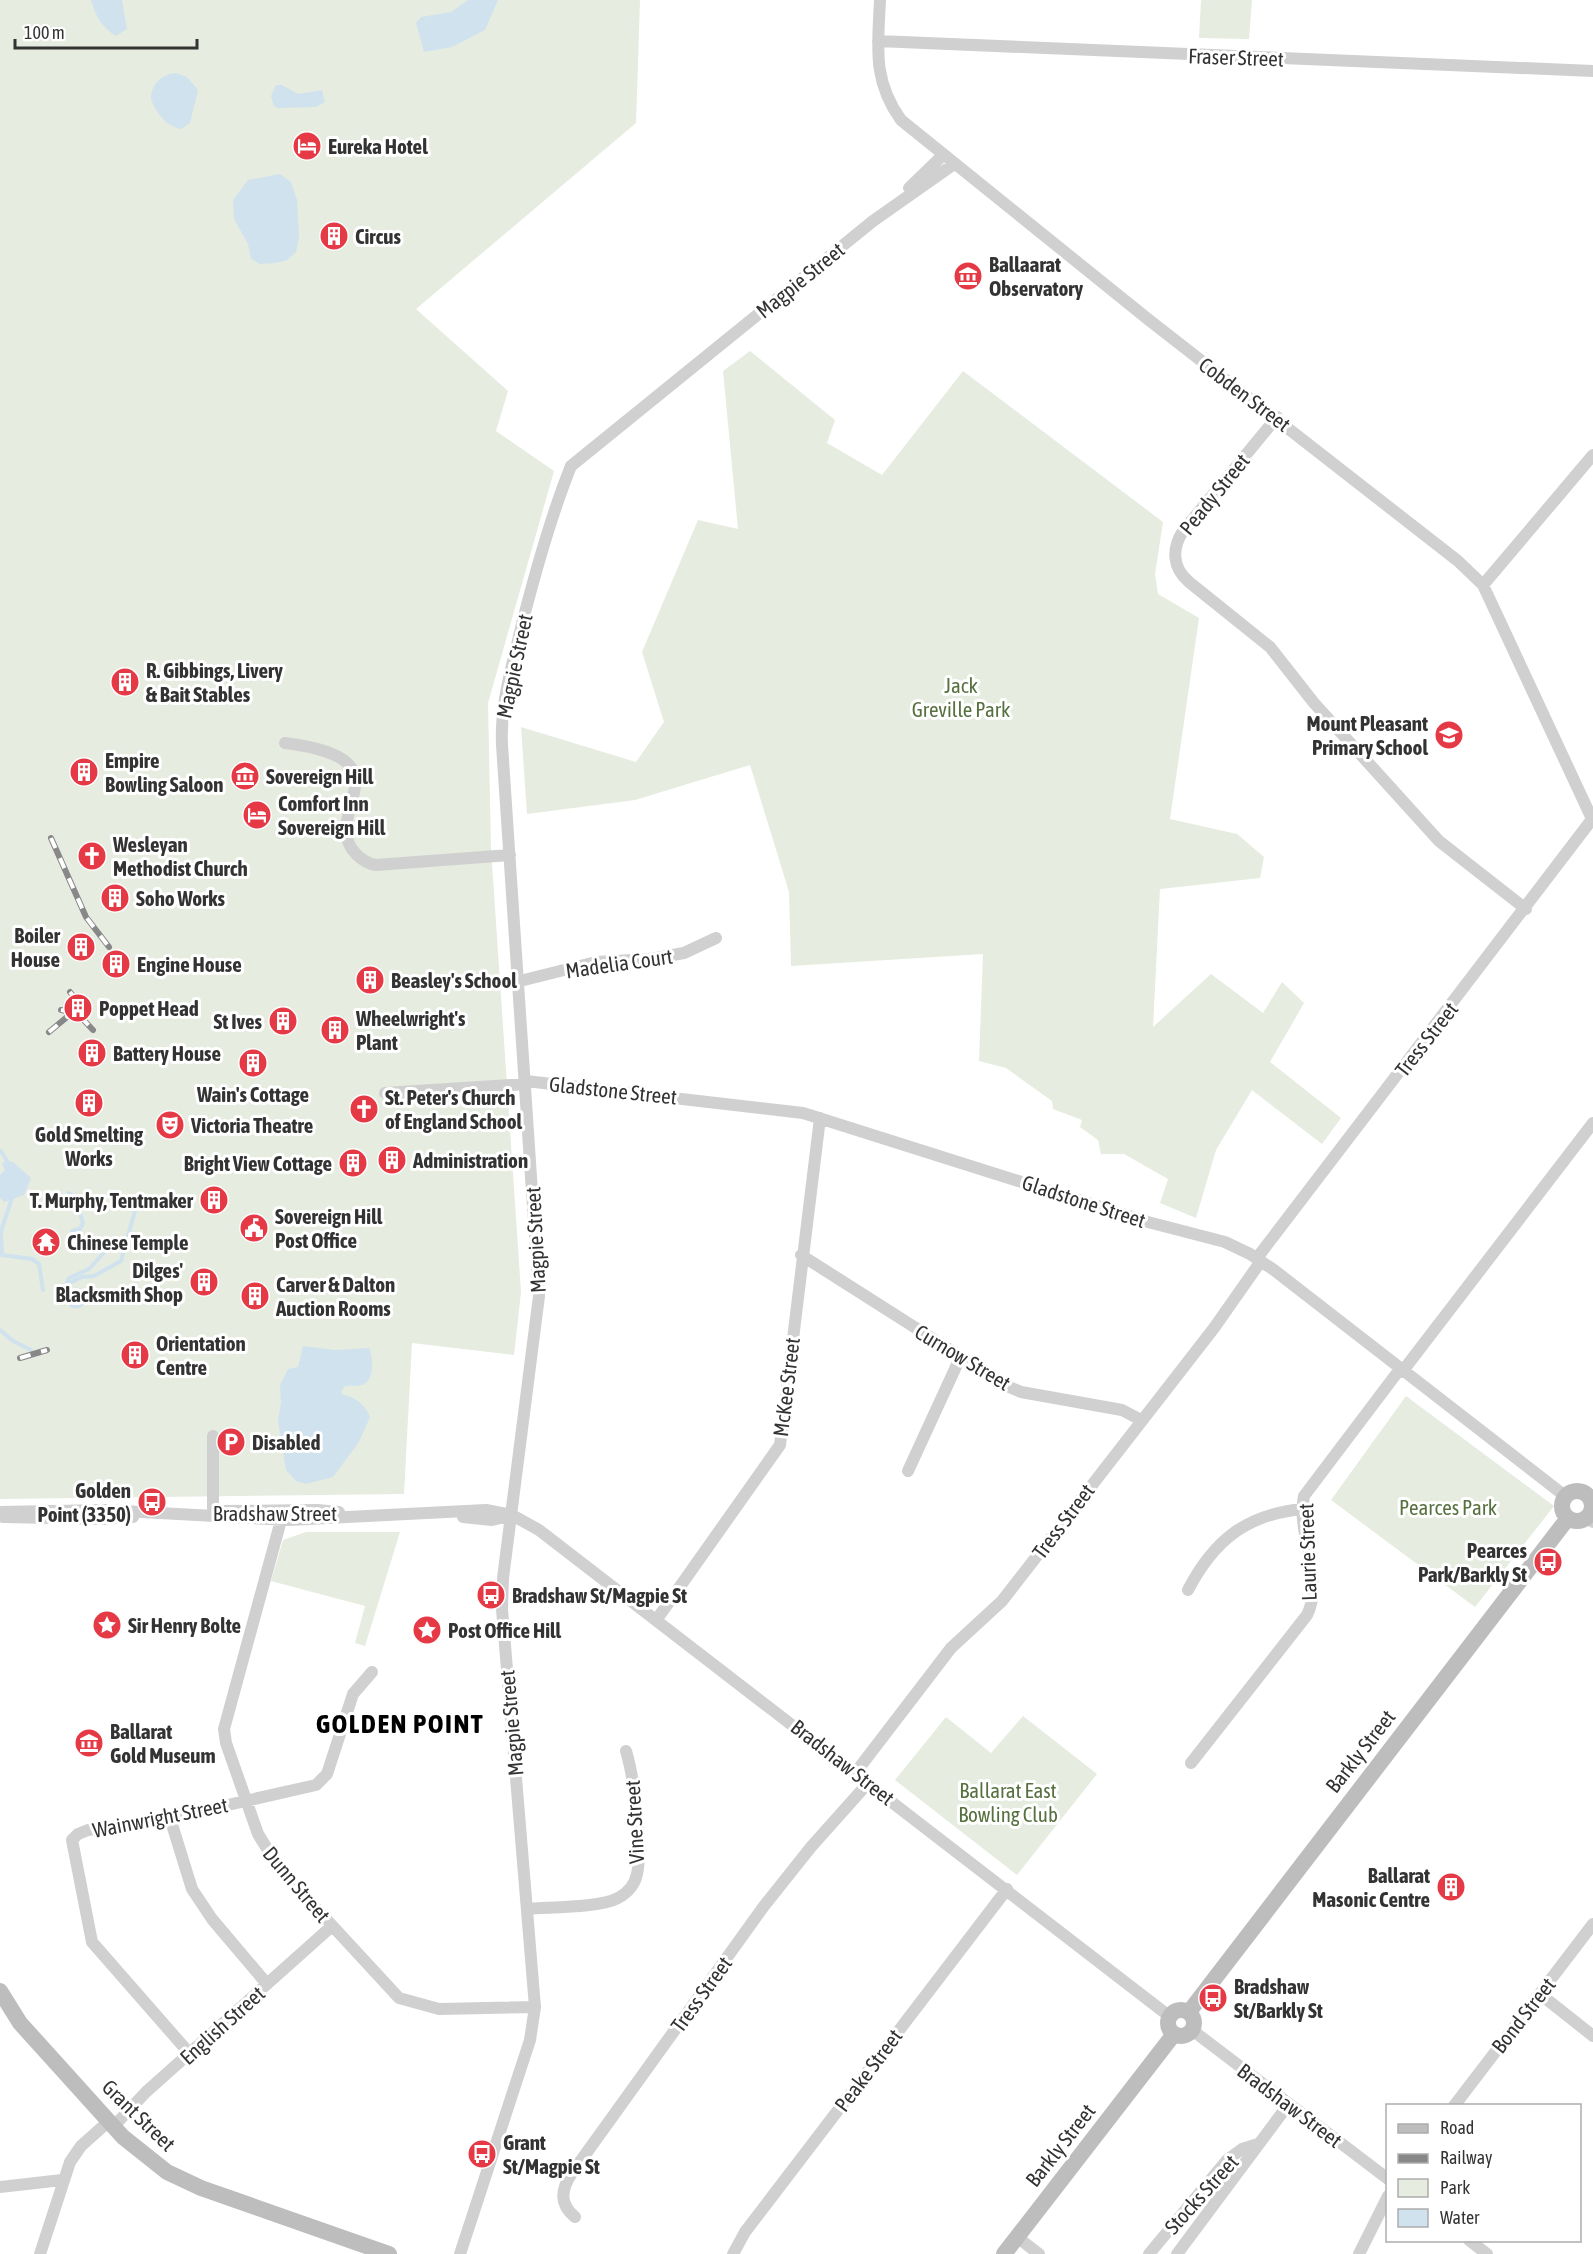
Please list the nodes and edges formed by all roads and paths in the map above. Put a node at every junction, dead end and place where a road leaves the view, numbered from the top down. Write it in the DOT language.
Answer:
graph roads {
  1 [pos="880,0"];
  2 [pos="878,41"];
  3 [pos="1593,71"];
  4 [pos="943,155"];
  5 [pos="954,164"];
  6 [pos="873,221"];
  7 [pos="1277,417"];
  8 [pos="1593,455"];
  9 [pos="1483,585"];
  10 [pos="285,743"];
  11 [pos="1593,820"];
  12 [pos="510,855"];
  13 [pos="1526,909"];
  14 [pos="716,938"];
  15 [pos="520,981"];
  16 [pos="526,1083"];
  17 [pos="385,1093"];
  18 [pos="820,1118"];
  19 [pos="1593,1123"];
  20 [pos="801,1255"];
  21 [pos="1259,1260"];
  22 [pos="960,1358"];
  23 [pos="1401,1370"];
  24 [pos="1141,1420"];
  25 [pos="213,1436"];
  26 [pos="908,1471"];
  27 [pos="1590,1490"];
  28 [pos="1565,1496"];
  29 [pos="1303,1509"];
  30 [pos="0,1512"];
  31 [pos="213,1512"];
  32 [pos="75,1514"];
  33 [pos="190,1514"];
  34 [pos="512,1515"];
  35 [pos="282,1516"];
  36 [pos="0,1517"];
  37 [pos="1568,1518"];
  38 [pos="1590,1519"];
  39 [pos="1188,1590"];
  40 [pos="657,1620"];
  41 [pos="372,1672"];
  42 [pos="626,1751"];
  43 [pos="1191,1763"];
  44 [pos="856,1772"];
  45 [pos="869,1782"];
  46 [pos="245,1800"];
  47 [pos="170,1818"];
  48 [pos="1007,1889"];
  49 [pos="527,1909"];
  50 [pos="1593,1924"];
  51 [pos="332,1926"];
  52 [pos="267,1984"];
  53 [pos="0,1991"];
  54 [pos="1540,1994"];
  55 [pos="535,2007"];
  56 [pos="1189,2012"];
  57 [pos="1170,2016"];
  58 [pos="1192,2030"];
  59 [pos="1174,2034"];
  60 [pos="1593,2036"];
  61 [pos="190,2054"];
  62 [pos="1456,2104"];
  63 [pos="1288,2105"];
  64 [pos="111,2124"];
  65 [pos="1258,2144"];
  66 [pos="1386,2178"];
  67 [pos="62,2181"];
  68 [pos="0,2187"];
  69 [pos="1386,2200"];
  70 [pos="575,2217"];
  71 [pos="1017,2237"];
  72 [pos="1470,2242"];
  73 [pos="40,2254"];
  74 [pos="388,2254"];
  75 [pos="460,2254"];
  76 [pos="733,2254"];
  77 [pos="1004,2254"];
  78 [pos="1040,2254"];
  79 [pos="1149,2254"];
  80 [pos="1177,2254"];
  81 [pos="1359,2254"];
  82 [pos="1487,2254"];
  1 -- 2 [label="street, Cobden Street"];
  2 -- 3 [label="street, Fraser Street"];
  2 -- 4 [label="street, Cobden Street"];
  4 -- 5 [label="street, Cobden Street"];
  4 -- 6 [label="street, Magpie Street"];
  5 -- 6 [label="street, Magpie Street"];
  5 -- 7 [label="street, Cobden Street"];
  6 -- 12 [label="street, Magpie Street"];
  7 -- 9 [label="street, Cobden Street"];
  7 -- 13 [label="street, Peady Street"];
  8 -- 9 [label="street"];
  9 -- 11 [label="street, Cobden Street"];
  10 -- 12 [label="street"];
  11 -- 13 [label="street, Tress Street"];
  12 -- 15 [label="street, Magpie Street"];
  13 -- 21 [label="street, Tress Street"];
  14 -- 15 [label="street, Madelia Court"];
  15 -- 16 [label="street, Magpie Street"];
  16 -- 17 [label="street, Gladstone Street"];
  16 -- 18 [label="street, Gladstone Street"];
  16 -- 34 [label="street, Magpie Street"];
  18 -- 20 [label="street, McKee Street"];
  18 -- 21 [label="street, Gladstone Street"];
  19 -- 23 [label="street, Laurie Street"];
  20 -- 22 [label="street, Curnow Street"];
  20 -- 40 [label="street, McKee Street"];
  21 -- 23 [label="street, Gladstone Street"];
  21 -- 24 [label="street, Tress Street"];
  22 -- 24 [label="street, Curnow Street"];
  22 -- 26 [label="street"];
  23 -- 28 [label="street, Gladstone Street"];
  23 -- 29 [label="street, Laurie Street"];
  24 -- 44 [label="street, Tress Street"];
  25 -- 31 [label="street"];
  27 -- 28 [label="main road"];
  27 -- 38 [label="main road"];
  28 -- 37 [label="main road"];
  29 -- 39 [label="street"];
  29 -- 43 [label="street, Laurie Street"];
  30 -- 32 [label="street, Bradshaw Street"];
  31 -- 33 [label="street, Bradshaw Street"];
  31 -- 35 [label="street, Bradshaw Street"];
  32 -- 33 [label="street, Bradshaw Street"];
  32 -- 36 [label="street, Bradshaw Street"];
  33 -- 35 [label="street, Bradshaw Street"];
  34 -- 35 [label="street, Bradshaw Street"];
  34 -- 40 [label="street, Bradshaw Street"];
  34 -- 49 [label="street, Magpie Street"];
  35 -- 46 [label="street, Dunn Street"];
  37 -- 38 [label="main road"];
  37 -- 56 [label="main road, Barkly Street"];
  40 -- 44 [label="street, Bradshaw Street"];
  41 -- 46 [label="street, Wainwright Street"];
  42 -- 49 [label="street, Vine Street"];
  44 -- 45 [label="street, Bradshaw Street"];
  45 -- 48 [label="street, Bradshaw Street"];
  45 -- 70 [label="street, Tress Street"];
  46 -- 47 [label="street, Wainwright Street"];
  46 -- 51 [label="street, Dunn Street"];
  47 -- 52 [label="street"];
  47 -- 61 [label="street, Wainwright Street"];
  48 -- 57 [label="street, Bradshaw Street"];
  48 -- 76 [label="street, Peake Street"];
  49 -- 55 [label="street, Magpie Street"];
  50 -- 54 [label="street, Bond Street"];
  51 -- 52 [label="street, English Street"];
  51 -- 55 [label="street, Dunn Street"];
  52 -- 61 [label="street, English Street"];
  53 -- 64 [label="main road, Grant Street"];
  54 -- 60 [label="street"];
  54 -- 62 [label="street, Bond Street"];
  55 -- 75 [label="street, Magpie Street"];
  56 -- 57 [label="main road"];
  56 -- 58 [label="main road"];
  57 -- 59 [label="main road"];
  58 -- 59 [label="main road"];
  58 -- 63 [label="street, Bradshaw Street"];
  59 -- 71 [label="main road, Barkly Street"];
  61 -- 64 [label="street, English Street"];
  63 -- 65 [label="street, Stocks Street"];
  63 -- 66 [label="street, Bradshaw Street"];
  64 -- 67 [label="street, English Street"];
  64 -- 74 [label="main road, Grant Street"];
  65 -- 79 [label="street, Stocks Street"];
  65 -- 80 [label="street, Stocks Street"];
  67 -- 68 [label="street"];
  67 -- 73 [label="street, English Street"];
  69 -- 81 [label="street"];
  71 -- 77 [label="main road, Barkly Street"];
  71 -- 78 [label="street"];
  72 -- 82 [label="street"];
}
